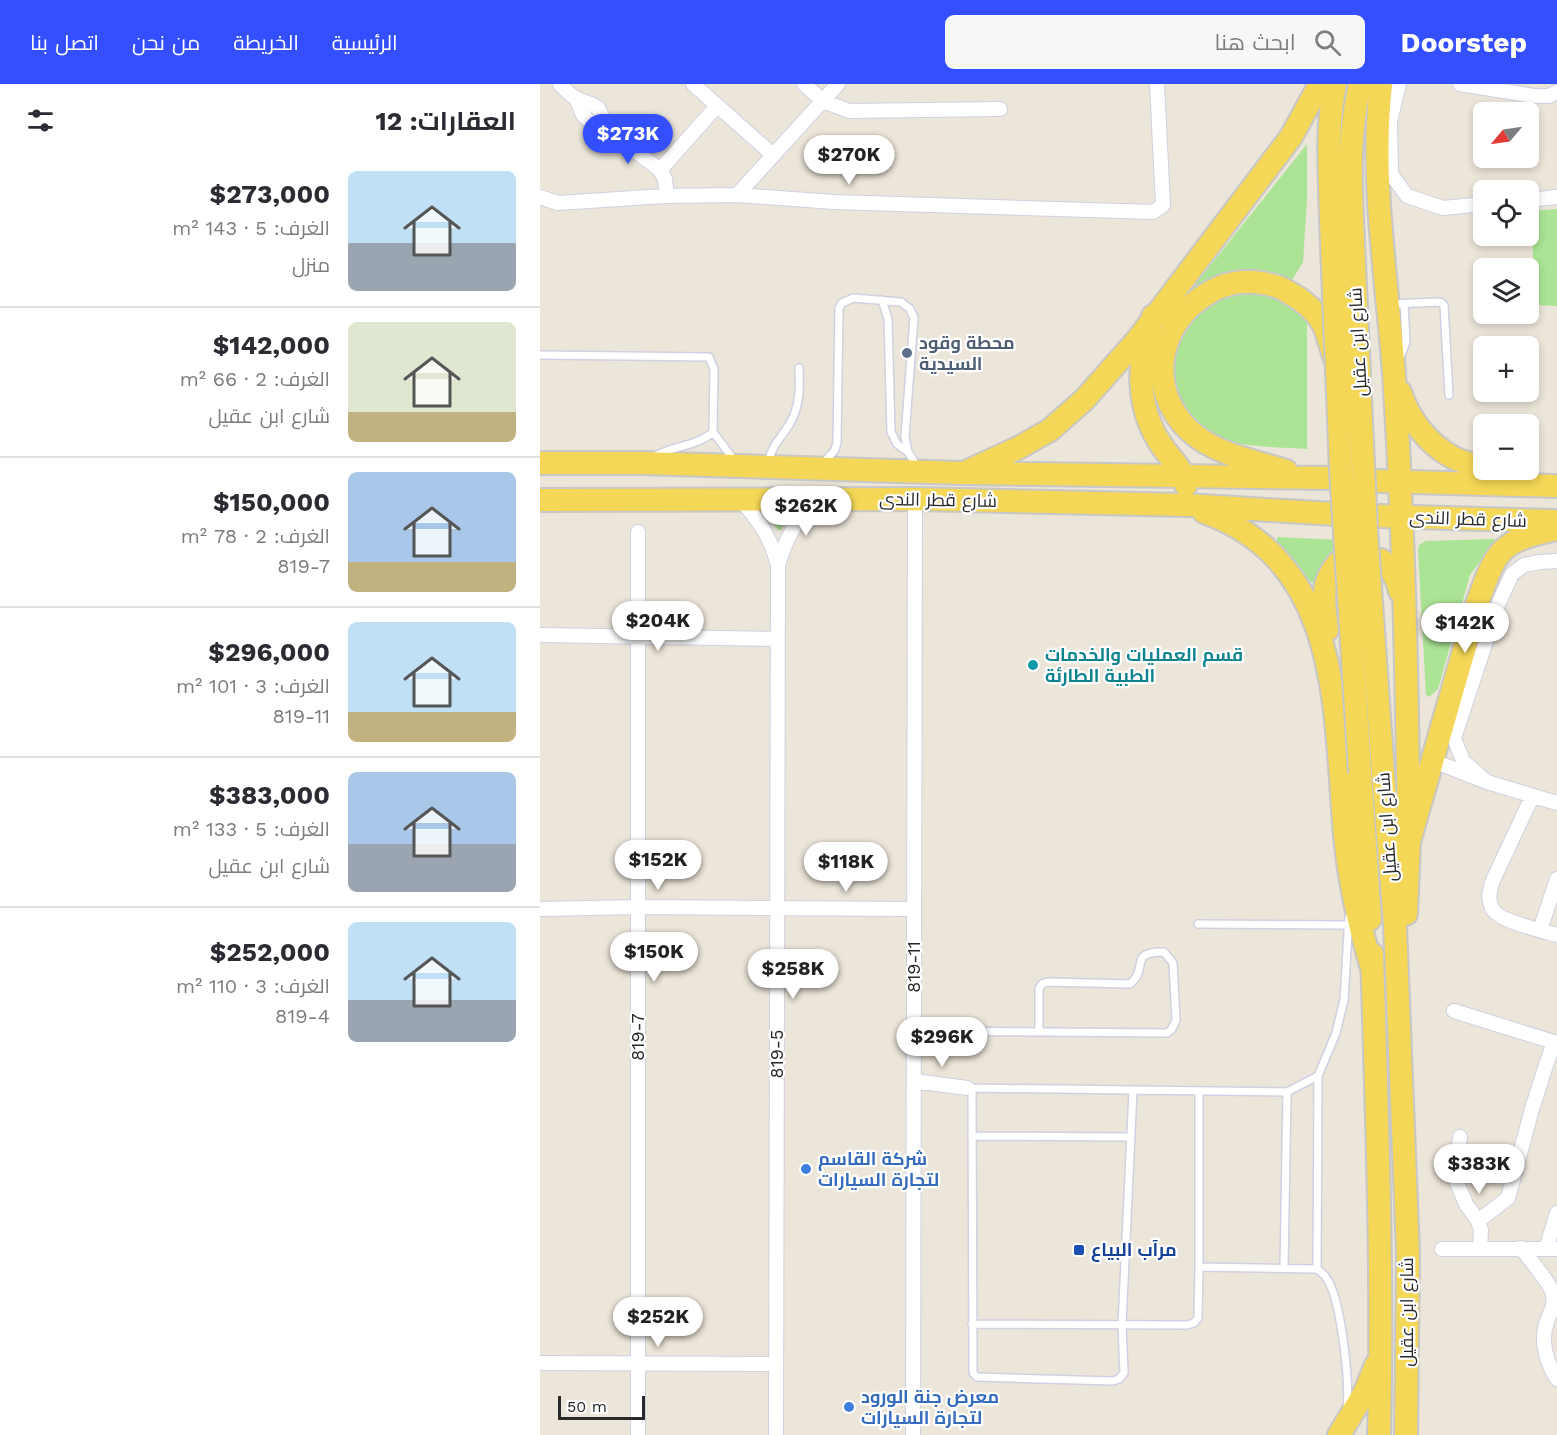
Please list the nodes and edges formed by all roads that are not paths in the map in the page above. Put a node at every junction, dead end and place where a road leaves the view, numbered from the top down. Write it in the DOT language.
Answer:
graph roads {
  1 [pos="560,84"];
  2 [pos="693,84"];
  3 [pos="804,84"];
  4 [pos="838,84"];
  5 [pos="1157,84"];
  6 [pos="1320,84"];
  7 [pos="1335,84"];
  8 [pos="1360,84"];
  9 [pos="1381,84"];
  10 [pos="1399,84"];
  11 [pos="1460,84"];
  12 [pos="1557,92"];
  13 [pos="822,101"];
  14 [pos="717,106"];
  15 [pos="1000,109"];
  16 [pos="773,155"];
  17 [pos="660,170"];
  18 [pos="737,195"];
  19 [pos="668,196"];
  20 [pos="540,197"];
  21 [pos="1557,198"];
  22 [pos="1539,199"];
  23 [pos="1473,205"];
  24 [pos="1341,220"];
  25 [pos="882,300"];
  26 [pos="1396,304"];
  27 [pos="1153,316"];
  28 [pos="540,355"];
  29 [pos="1335,361"];
  30 [pos="800,368"];
  31 [pos="1394,373"];
  32 [pos="1449,395"];
  33 [pos="713,432"];
  34 [pos="908,452"];
  35 [pos="540,463"];
  36 [pos="642,463"];
  37 [pos="1473,464"];
  38 [pos="740,467"];
  39 [pos="767,468"];
  40 [pos="816,468"];
  41 [pos="923,472"];
  42 [pos="962,473"];
  43 [pos="1186,477"];
  44 [pos="1308,477"];
  45 [pos="1333,478"];
  46 [pos="1535,480"];
  47 [pos="1377,481"];
  48 [pos="1400,482"];
  49 [pos="1557,485"];
  50 [pos="740,499"];
  51 [pos="818,499"];
  52 [pos="915,499"];
  53 [pos="540,500"];
  54 [pos="1187,506"];
  55 [pos="1335,514"];
  56 [pos="1390,516"];
  57 [pos="1557,521"];
  58 [pos="1557,529"];
  59 [pos="638,532"];
  60 [pos="1381,560"];
  61 [pos="1557,561"];
  62 [pos="1338,563"];
  63 [pos="778,565"];
  64 [pos="1406,612"];
  65 [pos="540,635"];
  66 [pos="638,636"];
  67 [pos="777,639"];
  68 [pos="1333,688"];
  69 [pos="1431,760"];
  70 [pos="1486,782"];
  71 [pos="1532,797"];
  72 [pos="1557,803"];
  73 [pos="1409,842"];
  74 [pos="1347,858"];
  75 [pos="1557,879"];
  76 [pos="638,907"];
  77 [pos="777,908"];
  78 [pos="540,909"];
  79 [pos="914,909"];
  80 [pos="1198,924"];
  81 [pos="1349,926"];
  82 [pos="1540,930"];
  83 [pos="1557,935"];
  84 [pos="1372,968"];
  85 [pos="1454,1011"];
  86 [pos="914,1031"];
  87 [pos="1039,1032"];
  88 [pos="1399,1039"];
  89 [pos="1557,1044"];
  90 [pos="1318,1076"];
  91 [pos="914,1081"];
  92 [pos="969,1088"];
  93 [pos="1133,1091"];
  94 [pos="1199,1091"];
  95 [pos="1287,1092"];
  96 [pos="972,1136"];
  97 [pos="1131,1137"];
  98 [pos="1460,1137"];
  99 [pos="1557,1214"];
  100 [pos="1478,1221"];
  101 [pos="1480,1248"];
  102 [pos="1521,1248"];
  103 [pos="1442,1249"];
  104 [pos="1552,1249"];
  105 [pos="1199,1267"];
  106 [pos="1284,1268"];
  107 [pos="1317,1269"];
  108 [pos="1407,1322"];
  109 [pos="972,1324"];
  110 [pos="1122,1325"];
  111 [pos="1381,1353"];
  112 [pos="540,1363"];
  113 [pos="638,1364"];
  114 [pos="776,1364"];
  115 [pos="1557,1379"];
  116 [pos="1341,1432"];
  117 [pos="638,1435"];
  118 [pos="776,1435"];
  119 [pos="913,1435"];
  120 [pos="1379,1435"];
  121 [pos="1406,1435"];
  122 [pos="1423,1435"];
  1 -- 17 [label="street"];
  2 -- 14 [label="street"];
  3 -- 13 [label="street"];
  4 -- 13 [label="street"];
  5 -- 18 [label="street"];
  6 -- 27 [label="main road"];
  7 -- 24 [label="main road"];
  8 -- 24 [label="main road"];
  9 -- 26 [label="main road"];
  10 -- 23 [label="street"];
  11 -- 12 [label="street"];
  13 -- 15 [label="street"];
  13 -- 16 [label="street"];
  14 -- 16 [label="street"];
  14 -- 17 [label="street"];
  16 -- 18 [label="street"];
  17 -- 19 [label="street"];
  18 -- 19 [label="street"];
  19 -- 20 [label="street"];
  21 -- 22 [label="street"];
  24 -- 29 [label="main road, شارع ابن عقيل, bridge"];
  24 -- 88 [label="main road, شارع ابن عقيل, bridge"];
  25 -- 34 [label="lane"];
  25 -- 34 [label="lane"];
  25 -- 40 [label="lane"];
  26 -- 31 [label="main road"];
  26 -- 32 [label="lane"];
  27 -- 42 [label="main road"];
  27 -- 43 [label="main road"];
  28 -- 33 [label="lane"];
  29 -- 44 [label="main road"];
  29 -- 84 [label="main road, شارع ابن عقيل, bridge"];
  30 -- 39 [label="lane"];
  31 -- 37 [label="main road"];
  31 -- 48 [label="main road"];
  33 -- 36 [label="lane"];
  33 -- 38 [label="lane"];
  34 -- 41 [label="lane"];
  35 -- 36 [label="main road, شارع قطر الندى"];
  36 -- 38 [label="main road, شارع قطر الندى"];
  38 -- 39 [label="main road, شارع قطر الندى"];
  39 -- 40 [label="main road, شارع قطر الندى"];
  40 -- 41 [label="main road, شارع قطر الندى"];
  41 -- 42 [label="main road, شارع قطر الندى"];
  42 -- 43 [label="main road, شارع قطر الندى"];
  43 -- 44 [label="main road, شارع قطر الندى"];
  43 -- 54 [label="main road"];
  44 -- 45 [label="main road, شارع قطر الندى"];
  46 -- 49 [label="main road"];
  47 -- 48 [label="main road, شارع قطر الندى"];
  48 -- 49 [label="main road, شارع قطر الندى"];
  48 -- 56 [label="main road"];
  50 -- 51 [label="main road, شارع قطر الندى"];
  50 -- 53 [label="main road, شارع قطر الندى"];
  50 -- 63 [label="street, 819-5"];
  51 -- 52 [label="main road, شارع قطر الندى"];
  51 -- 63 [label="street, 819-5"];
  52 -- 54 [label="main road, شارع قطر الندى"];
  52 -- 79 [label="street, 819-11"];
  54 -- 55 [label="main road, شارع قطر الندى"];
  54 -- 68 [label="main road"];
  56 -- 57 [label="main road, شارع قطر الندى"];
  56 -- 64 [label="main road"];
  58 -- 69 [label="main road"];
  59 -- 66 [label="street, 819-7"];
  60 -- 64 [label="main road"];
  61 -- 70 [label="street"];
  62 -- 68 [label="main road"];
  63 -- 67 [label="street, 819-5"];
  64 -- 73 [label="main road"];
  65 -- 66 [label="street"];
  66 -- 67 [label="street"];
  66 -- 76 [label="street, 819-7"];
  67 -- 77 [label="street, 819-5"];
  68 -- 74 [label="main road"];
  69 -- 70 [label="street"];
  69 -- 73 [label="main road"];
  70 -- 71 [label="street"];
  71 -- 72 [label="street"];
  71 -- 82 [label="street"];
  73 -- 88 [label="main road"];
  74 -- 81 [label="lane"];
  74 -- 84 [label="main road"];
  75 -- 82 [label="street"];
  76 -- 77 [label="street"];
  76 -- 78 [label="street"];
  76 -- 113 [label="street, 819-7"];
  77 -- 79 [label="street"];
  77 -- 114 [label="street, 819-5"];
  79 -- 86 [label="street, 819-11"];
  80 -- 81 [label="lane"];
  81 -- 90 [label="lane"];
  82 -- 83 [label="street"];
  84 -- 111 [label="main road, شارع ابن عقيل"];
  85 -- 89 [label="street"];
  86 -- 87 [label="lane"];
  86 -- 91 [label="street, 819-11"];
  87 -- 87 [label="lane"];
  88 -- 108 [label="main road, شارع ابن عقيل"];
  89 -- 100 [label="street"];
  90 -- 95 [label="lane"];
  90 -- 107 [label="lane"];
  91 -- 92 [label="street"];
  91 -- 119 [label="street, 819-11"];
  92 -- 93 [label="lane"];
  92 -- 96 [label="lane"];
  93 -- 94 [label="lane"];
  93 -- 97 [label="lane"];
  94 -- 95 [label="lane"];
  94 -- 105 [label="lane"];
  95 -- 106 [label="lane"];
  96 -- 97 [label="lane"];
  96 -- 109 [label="lane"];
  97 -- 110 [label="lane"];
  98 -- 100 [label="street"];
  99 -- 104 [label="street"];
  100 -- 101 [label="street"];
  101 -- 102 [label="street"];
  101 -- 103 [label="street"];
  102 -- 104 [label="street"];
  102 -- 115 [label="street"];
  105 -- 106 [label="lane"];
  105 -- 110 [label="lane"];
  106 -- 107 [label="lane"];
  107 -- 116 [label="lane"];
  108 -- 121 [label="main road, شارع ابن عقيل"];
  108 -- 122 [label="main road"];
  109 -- 110 [label="lane"];
  109 -- 110 [label="lane"];
  111 -- 116 [label="main road"];
  111 -- 120 [label="main road, شارع ابن عقيل"];
  112 -- 113 [label="street"];
  113 -- 114 [label="street"];
  113 -- 117 [label="street, 819-7"];
  114 -- 118 [label="street, 819-5"];
}
